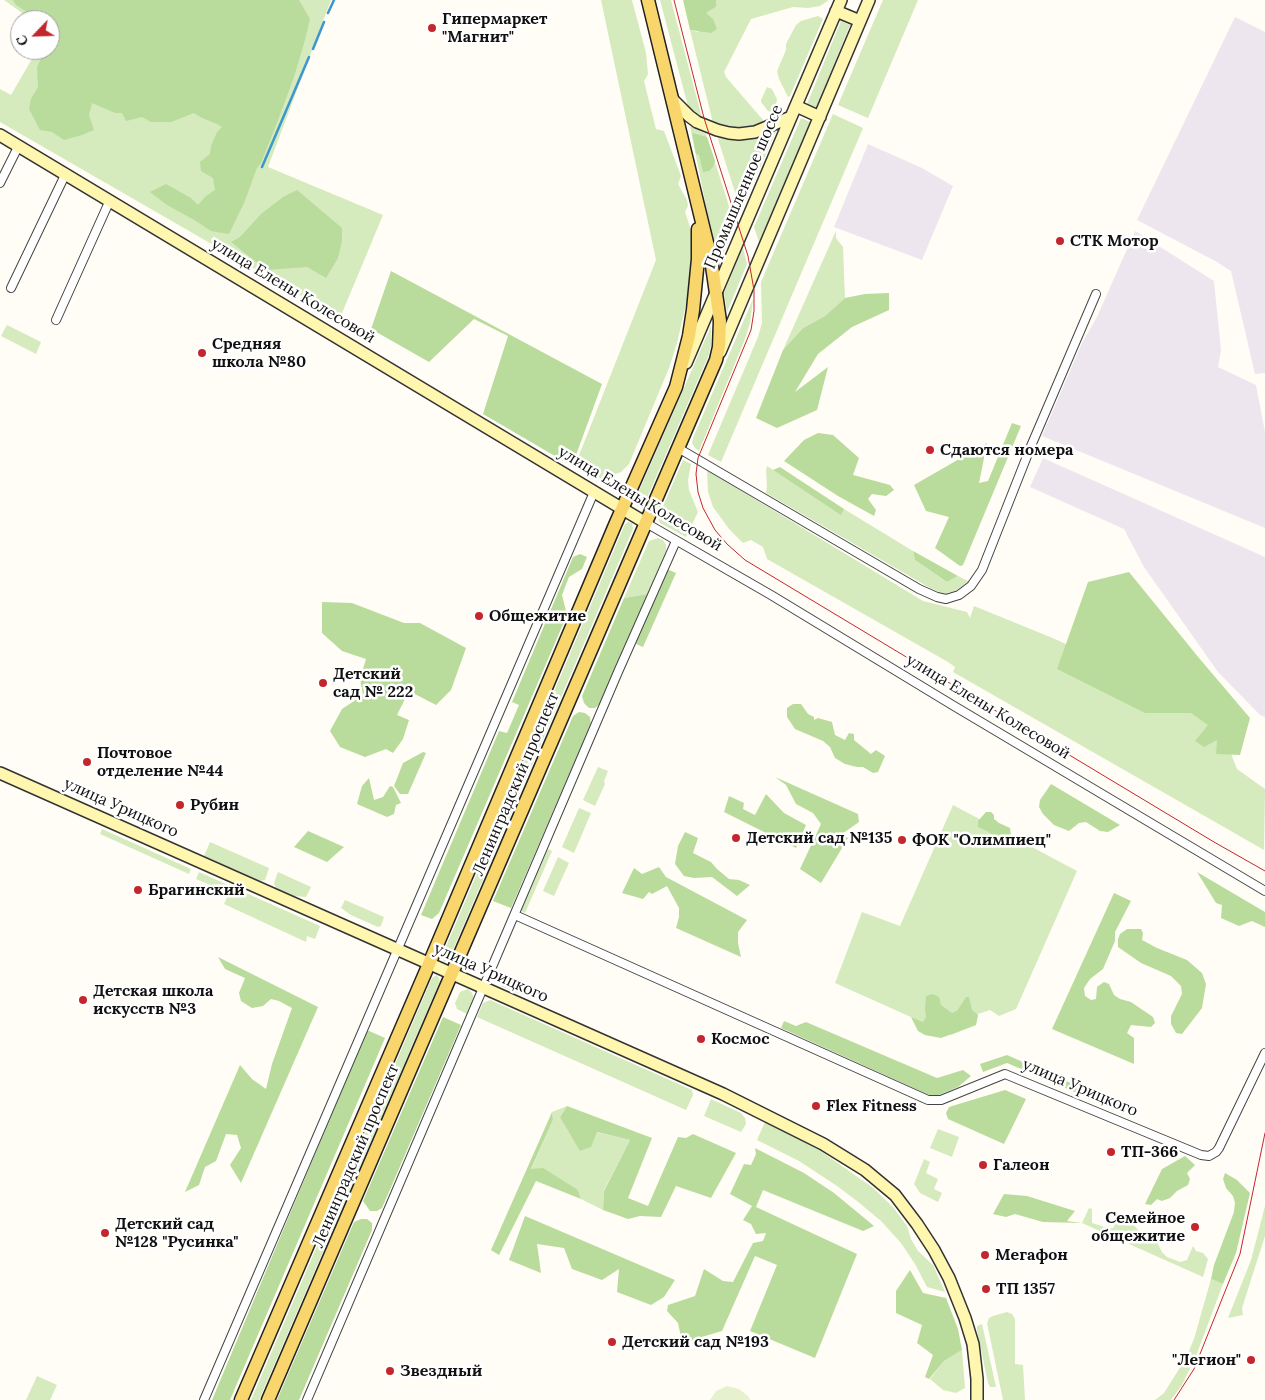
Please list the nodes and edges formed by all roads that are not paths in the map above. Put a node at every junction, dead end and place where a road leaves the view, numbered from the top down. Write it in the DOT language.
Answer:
graph roads {
  1 [pos="648,0"];
  2 [pos="869,0"];
  3 [pos="839,5"];
  4 [pos="860,21"];
  5 [pos="673,100"];
  6 [pos="794,111"];
  7 [pos="820,117"];
  8 [pos="0,134"];
  9 [pos="19,145"];
  10 [pos="690,170"];
  11 [pos="66,173"];
  12 [pos="0,183"];
  13 [pos="110,200"];
  14 [pos="11,288"];
  15 [pos="717,292"];
  16 [pos="1096,294"];
  17 [pos="56,320"];
  18 [pos="716,360"];
  19 [pos="676,387"];
  20 [pos="678,448"];
  21 [pos="594,492"];
  22 [pos="622,509"];
  23 [pos="646,523"];
  24 [pos="676,540"];
  25 [pos="0,773"];
  26 [pos="1265,891"];
  27 [pos="515,915"];
  28 [pos="398,950"];
  29 [pos="429,964"];
  30 [pos="452,974"];
  31 [pos="483,987"];
  32 [pos="1265,1053"];
  33 [pos="204,1400"];
  34 [pos="241,1400"];
  35 [pos="268,1400"];
  36 [pos="307,1400"];
  37 [pos="977,1400"];
  1 -- 5 [label="main road, Ленинградский проспект"];
  2 -- 4 [label="street"];
  3 -- 4 [label="street"];
  3 -- 6 [label="street, Промышленное шоссе"];
  4 -- 7 [label="street"];
  5 -- 6 [label="street"];
  5 -- 10 [label="main road, Ленинградский проспект"];
  6 -- 7 [label="street"];
  6 -- 15 [label="street, Промышленное шоссе"];
  7 -- 18 [label="street"];
  8 -- 9 [label="street, улица Елены Колесовой"];
  9 -- 11 [label="street, улица Елены Колесовой"];
  9 -- 12 [label="street"];
  10 -- 15 [label="main road, Ленинградский проспект"];
  10 -- 19 [label="main road, Ленинградский проспект"];
  11 -- 13 [label="street, улица Елены Колесовой"];
  11 -- 14 [label="street"];
  13 -- 17 [label="street"];
  13 -- 21 [label="street, улица Елены Колесовой"];
  15 -- 18 [label="main road, Ленинградский проспект"];
  15 -- 19 [label="street, Промышленное шоссе"];
  16 -- 20 [label="street"];
  18 -- 20 [label="main road, Ленинградский проспект"];
  19 -- 22 [label="main road, Ленинградский проспект"];
  20 -- 23 [label="main road, Ленинградский проспект"];
  21 -- 22 [label="street, улица Елены Колесовой"];
  21 -- 28 [label="street"];
  22 -- 23 [label="street, улица Елены Колесовой"];
  22 -- 29 [label="main road, Ленинградский проспект"];
  23 -- 24 [label="street, улица Елены Колесовой"];
  23 -- 30 [label="main road, Ленинградский проспект"];
  24 -- 26 [label="street, улица Елены Колесовой"];
  24 -- 27 [label="street"];
  25 -- 28 [label="street, улица Урицкого"];
  27 -- 31 [label="street"];
  27 -- 32 [label="street, улица Урицкого"];
  28 -- 29 [label="street, улица Урицкого"];
  28 -- 33 [label="street"];
  29 -- 30 [label="street, улица Урицкого"];
  29 -- 34 [label="main road, Ленинградский проспект"];
  30 -- 31 [label="street, улица Урицкого"];
  30 -- 35 [label="main road, Ленинградский проспект"];
  31 -- 36 [label="street"];
  31 -- 37 [label="street, улица Урицкого"];
}
